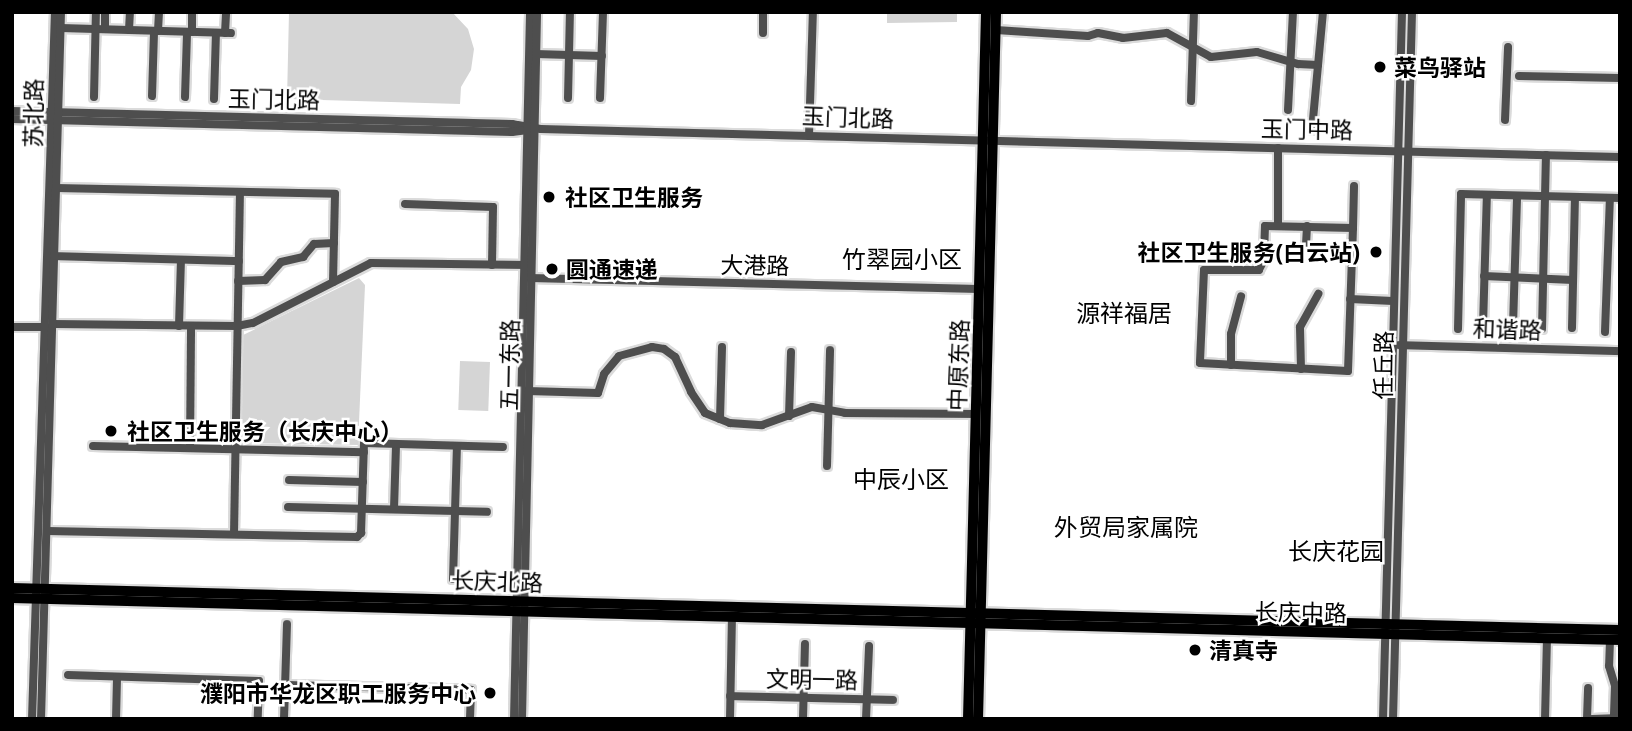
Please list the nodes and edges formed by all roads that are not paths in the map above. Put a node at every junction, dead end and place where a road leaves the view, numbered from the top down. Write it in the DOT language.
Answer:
graph roads {
  1 [pos="55,12"];
  2 [pos="61,12"];
  3 [pos="96,12"];
  4 [pos="106,12"];
  5 [pos="130,12"];
  6 [pos="159,12"];
  7 [pos="192,12"];
  8 [pos="226,12"];
  9 [pos="530,12"];
  10 [pos="537,12"];
  11 [pos="570,12"];
  12 [pos="603,12"];
  13 [pos="763,12"];
  14 [pos="813,12"];
  15 [pos="986,12"];
  16 [pos="996,12"];
  17 [pos="1194,12"];
  18 [pos="1293,12"];
  19 [pos="1323,12"];
  20 [pos="1402,12"];
  21 [pos="1412,12"];
  22 [pos="61,28"];
  23 [pos="95,29"];
  24 [pos="105,29"];
  25 [pos="129,30"];
  26 [pos="996,30"];
  27 [pos="156,31"];
  28 [pos="190,32"];
  29 [pos="224,33"];
  30 [pos="763,33"];
  31 [pos="1508,47"];
  32 [pos="1193,48"];
  33 [pos="536,54"];
  34 [pos="569,55"];
  35 [pos="602,56"];
  36 [pos="1290,61"];
  37 [pos="1318,65"];
  38 [pos="1519,76"];
  39 [pos="1620,78"];
  40 [pos="152,96"];
  41 [pos="94,97"];
  42 [pos="185,97"];
  43 [pos="600,98"];
  44 [pos="214,99"];
  45 [pos="568,99"];
  46 [pos="1191,102"];
  47 [pos="1288,110"];
  48 [pos="12,111"];
  49 [pos="55,116"];
  50 [pos="12,119"];
  51 [pos="1505,120"];
  52 [pos="530,129"];
  53 [pos="1312,130"];
  54 [pos="809,136"];
  55 [pos="988,140"];
  56 [pos="1278,148"];
  57 [pos="1402,151"];
  58 [pos="1546,155"];
  59 [pos="1620,157"];
  60 [pos="1354,186"];
  61 [pos="56,188"];
  62 [pos="240,192"];
  63 [pos="1487,195"];
  64 [pos="1517,196"];
  65 [pos="1545,196"];
  66 [pos="1576,197"];
  67 [pos="1610,198"];
  68 [pos="1620,198"];
  69 [pos="405,204"];
  70 [pos="1278,226"];
  71 [pos="1307,226"];
  72 [pos="1353,228"];
  73 [pos="334,243"];
  74 [pos="1306,245"];
  75 [pos="55,256"];
  76 [pos="181,260"];
  77 [pos="239,261"];
  78 [pos="492,265"];
  79 [pos="527,265"];
  80 [pos="1484,276"];
  81 [pos="530,278"];
  82 [pos="1514,278"];
  83 [pos="1544,279"];
  84 [pos="1573,280"];
  85 [pos="238,281"];
  86 [pos="333,282"];
  87 [pos="979,289"];
  88 [pos="1318,294"];
  89 [pos="1241,296"];
  90 [pos="1350,299"];
  91 [pos="1393,301"];
  92 [pos="49,326"];
  93 [pos="179,326"];
  94 [pos="191,326"];
  95 [pos="237,326"];
  96 [pos="1483,326"];
  97 [pos="1513,326"];
  98 [pos="12,327"];
  99 [pos="1572,328"];
  100 [pos="1458,329"];
  101 [pos="1542,329"];
  102 [pos="1605,332"];
  103 [pos="1392,345"];
  104 [pos="1402,345"];
  105 [pos="722,347"];
  106 [pos="830,350"];
  107 [pos="1620,351"];
  108 [pos="791,352"];
  109 [pos="1231,365"];
  110 [pos="1301,369"];
  111 [pos="527,391"];
  112 [pos="828,410"];
  113 [pos="976,414"];
  114 [pos="789,416"];
  115 [pos="720,419"];
  116 [pos="396,444"];
  117 [pos="93,446"];
  118 [pos="457,446"];
  119 [pos="503,447"];
  120 [pos="190,448"];
  121 [pos="237,449"];
  122 [pos="364,452"];
  123 [pos="827,466"];
  124 [pos="289,480"];
  125 [pos="363,482"];
  126 [pos="288,507"];
  127 [pos="362,509"];
  128 [pos="394,509"];
  129 [pos="455,511"];
  130 [pos="486,512"];
  131 [pos="47,531"];
  132 [pos="234,534"];
  133 [pos="453,579"];
  134 [pos="12,588"];
  135 [pos="42,594"];
  136 [pos="12,598"];
  137 [pos="520,606"];
  138 [pos="732,617"];
  139 [pos="975,618"];
  140 [pos="287,624"];
  141 [pos="1391,629"];
  142 [pos="1620,630"];
  143 [pos="1547,638"];
  144 [pos="1615,640"];
  145 [pos="805,644"];
  146 [pos="869,646"];
  147 [pos="68,675"];
  148 [pos="117,677"];
  149 [pos="1620,680"];
  150 [pos="286,685"];
  151 [pos="1588,688"];
  152 [pos="730,696"];
  153 [pos="804,698"];
  154 [pos="867,699"];
  155 [pos="893,700"];
  156 [pos="1617,718"];
  157 [pos="33,719"];
  158 [pos="41,719"];
  159 [pos="116,719"];
  160 [pos="258,719"];
  161 [pos="284,719"];
  162 [pos="470,719"];
  163 [pos="514,719"];
  164 [pos="522,719"];
  165 [pos="730,719"];
  166 [pos="803,719"];
  167 [pos="866,719"];
  168 [pos="968,719"];
  169 [pos="978,719"];
  170 [pos="1383,719"];
  171 [pos="1393,719"];
  172 [pos="1545,719"];
  173 [pos="1587,719"];
  174 [pos="1592,719"];
  1 -- 49 [label="street, 苏北路"];
  2 -- 22 [label="street, 苏北路"];
  3 -- 23 [label="street"];
  4 -- 24 [label="street"];
  5 -- 25 [label="street"];
  6 -- 27 [label="street"];
  7 -- 28 [label="street"];
  8 -- 29 [label="street"];
  9 -- 52 [label="street, 五一东路"];
  10 -- 33 [label="street, 五一东路"];
  11 -- 34 [label="street"];
  12 -- 35 [label="street"];
  13 -- 30 [label="street"];
  14 -- 54 [label="street"];
  15 -- 55 [label="main road, 中原东路"];
  16 -- 26 [label="main road, 中原东路"];
  17 -- 32 [label="street"];
  18 -- 36 [label="street"];
  19 -- 37 [label="street"];
  20 -- 57 [label="street, 任丘路"];
  21 -- 57 [label="street, 任丘路"];
  22 -- 23 [label="street"];
  22 -- 49 [label="street, 苏北路"];
  23 -- 24 [label="street"];
  23 -- 41 [label="street"];
  24 -- 25 [label="street"];
  25 -- 27 [label="street"];
  26 -- 32 [label="street"];
  26 -- 55 [label="main road, 中原东路"];
  27 -- 28 [label="street"];
  27 -- 40 [label="street"];
  28 -- 29 [label="street"];
  28 -- 42 [label="street"];
  29 -- 44 [label="street"];
  31 -- 51 [label="street"];
  32 -- 36 [label="street"];
  32 -- 46 [label="street"];
  33 -- 34 [label="street"];
  33 -- 52 [label="street, 五一东路"];
  34 -- 35 [label="street"];
  34 -- 45 [label="street"];
  35 -- 43 [label="street"];
  36 -- 37 [label="street"];
  36 -- 47 [label="street"];
  37 -- 53 [label="street"];
  38 -- 39 [label="street"];
  48 -- 49 [label="street, 玉门北路"];
  49 -- 50 [label="street, 玉门北路"];
  49 -- 52 [label="street, 玉门北路"];
  49 -- 61 [label="street, 苏北路"];
  49 -- 92 [label="street, 苏北路"];
  52 -- 54 [label="street, 玉门北路"];
  52 -- 79 [label="street, 五一东路"];
  54 -- 55 [label="street, 玉门北路"];
  55 -- 56 [label="street, 玉门中路"];
  55 -- 87 [label="main road, 中原东路"];
  55 -- 139 [label="main road, 中原东路"];
  56 -- 57 [label="street, 玉门中路"];
  56 -- 70 [label="street"];
  57 -- 58 [label="street, 玉门中路"];
  57 -- 91 [label="street, 任丘路"];
  57 -- 104 [label="street, 任丘路"];
  58 -- 59 [label="street, 玉门中路"];
  58 -- 65 [label="street"];
  60 -- 72 [label="street"];
  61 -- 62 [label="street"];
  61 -- 75 [label="street, 苏北路"];
  62 -- 73 [label="street"];
  62 -- 77 [label="street"];
  63 -- 64 [label="street"];
  63 -- 80 [label="street"];
  63 -- 100 [label="street"];
  64 -- 65 [label="street"];
  64 -- 82 [label="street"];
  65 -- 66 [label="street"];
  65 -- 83 [label="street"];
  66 -- 67 [label="street"];
  66 -- 84 [label="street"];
  67 -- 68 [label="street"];
  67 -- 102 [label="street"];
  69 -- 78 [label="street"];
  70 -- 71 [label="street"];
  70 -- 109 [label="street"];
  71 -- 72 [label="street"];
  71 -- 74 [label="street"];
  72 -- 90 [label="street"];
  73 -- 85 [label="street"];
  73 -- 86 [label="street"];
  75 -- 76 [label="street"];
  75 -- 92 [label="street, 苏北路"];
  76 -- 77 [label="street"];
  76 -- 93 [label="street"];
  77 -- 85 [label="street"];
  78 -- 79 [label="street"];
  78 -- 86 [label="street"];
  79 -- 81 [label="street, 五一东路"];
  79 -- 137 [label="street, 五一东路"];
  80 -- 82 [label="street"];
  80 -- 96 [label="street"];
  81 -- 87 [label="street, 大港路"];
  81 -- 111 [label="street, 五一东路"];
  82 -- 83 [label="street"];
  82 -- 97 [label="street"];
  83 -- 84 [label="street"];
  83 -- 101 [label="street"];
  84 -- 99 [label="street"];
  85 -- 95 [label="street"];
  86 -- 95 [label="street"];
  87 -- 113 [label="main road, 中原东路"];
  88 -- 110 [label="street"];
  89 -- 109 [label="street"];
  90 -- 91 [label="street"];
  90 -- 110 [label="street"];
  91 -- 103 [label="street, 任丘路"];
  92 -- 93 [label="street"];
  92 -- 98 [label="street"];
  92 -- 131 [label="street, 苏北路"];
  92 -- 135 [label="street, 苏北路"];
  93 -- 94 [label="street"];
  94 -- 95 [label="street"];
  94 -- 120 [label="street"];
  95 -- 121 [label="street"];
  103 -- 104 [label="street, 和谐路"];
  103 -- 141 [label="street, 任丘路"];
  104 -- 107 [label="street, 和谐路"];
  104 -- 141 [label="street, 任丘路"];
  105 -- 115 [label="street"];
  106 -- 112 [label="street"];
  108 -- 114 [label="street"];
  109 -- 110 [label="street"];
  111 -- 115 [label="street"];
  111 -- 137 [label="street, 五一东路"];
  112 -- 113 [label="street"];
  112 -- 114 [label="street"];
  112 -- 123 [label="street"];
  113 -- 139 [label="main road, 中原东路"];
  114 -- 115 [label="street"];
  116 -- 118 [label="street"];
  116 -- 122 [label="street"];
  116 -- 128 [label="street"];
  117 -- 120 [label="street"];
  118 -- 119 [label="street"];
  118 -- 129 [label="street"];
  120 -- 121 [label="street"];
  121 -- 122 [label="street"];
  121 -- 132 [label="street"];
  122 -- 125 [label="street"];
  124 -- 125 [label="street"];
  125 -- 127 [label="street"];
  126 -- 127 [label="street"];
  127 -- 128 [label="street"];
  127 -- 132 [label="street"];
  128 -- 129 [label="street"];
  129 -- 130 [label="street"];
  129 -- 133 [label="street"];
  131 -- 132 [label="street"];
  131 -- 135 [label="street, 苏北路"];
  134 -- 135 [label="main road, 长庆北路"];
  135 -- 136 [label="main road, 长庆北路"];
  135 -- 137 [label="main road, 长庆北路"];
  135 -- 157 [label="street, 苏北路"];
  135 -- 158 [label="street, 苏北路"];
  137 -- 138 [label="main road, 长庆北路"];
  137 -- 139 [label="main road, 长庆北路"];
  137 -- 163 [label="street, 五一东路"];
  137 -- 164 [label="street, 五一东路"];
  138 -- 139 [label="main road, 长庆北路"];
  138 -- 152 [label="street"];
  139 -- 141 [label="main road, 长庆中路"];
  139 -- 168 [label="main road, 中原东路"];
  139 -- 169 [label="main road, 中原东路"];
  140 -- 150 [label="street"];
  141 -- 142 [label="main road, 长庆中路"];
  141 -- 143 [label="main road, 长庆中路"];
  141 -- 170 [label="street, 任丘路"];
  141 -- 171 [label="street, 任丘路"];
  143 -- 144 [label="main road, 长庆中路"];
  143 -- 172 [label="street"];
  144 -- 156 [label="street"];
  145 -- 153 [label="street"];
  146 -- 154 [label="street"];
  147 -- 148 [label="street"];
  148 -- 159 [label="street"];
  148 -- 160 [label="street"];
  149 -- 156 [label="street"];
  150 -- 161 [label="street"];
  150 -- 162 [label="street"];
  151 -- 173 [label="street"];
  152 -- 153 [label="street, 文明一路"];
  152 -- 165 [label="street"];
  153 -- 154 [label="street, 文明一路"];
  153 -- 166 [label="street"];
  154 -- 155 [label="street, 文明一路"];
  154 -- 167 [label="street"];
  156 -- 174 [label="street"];
}
